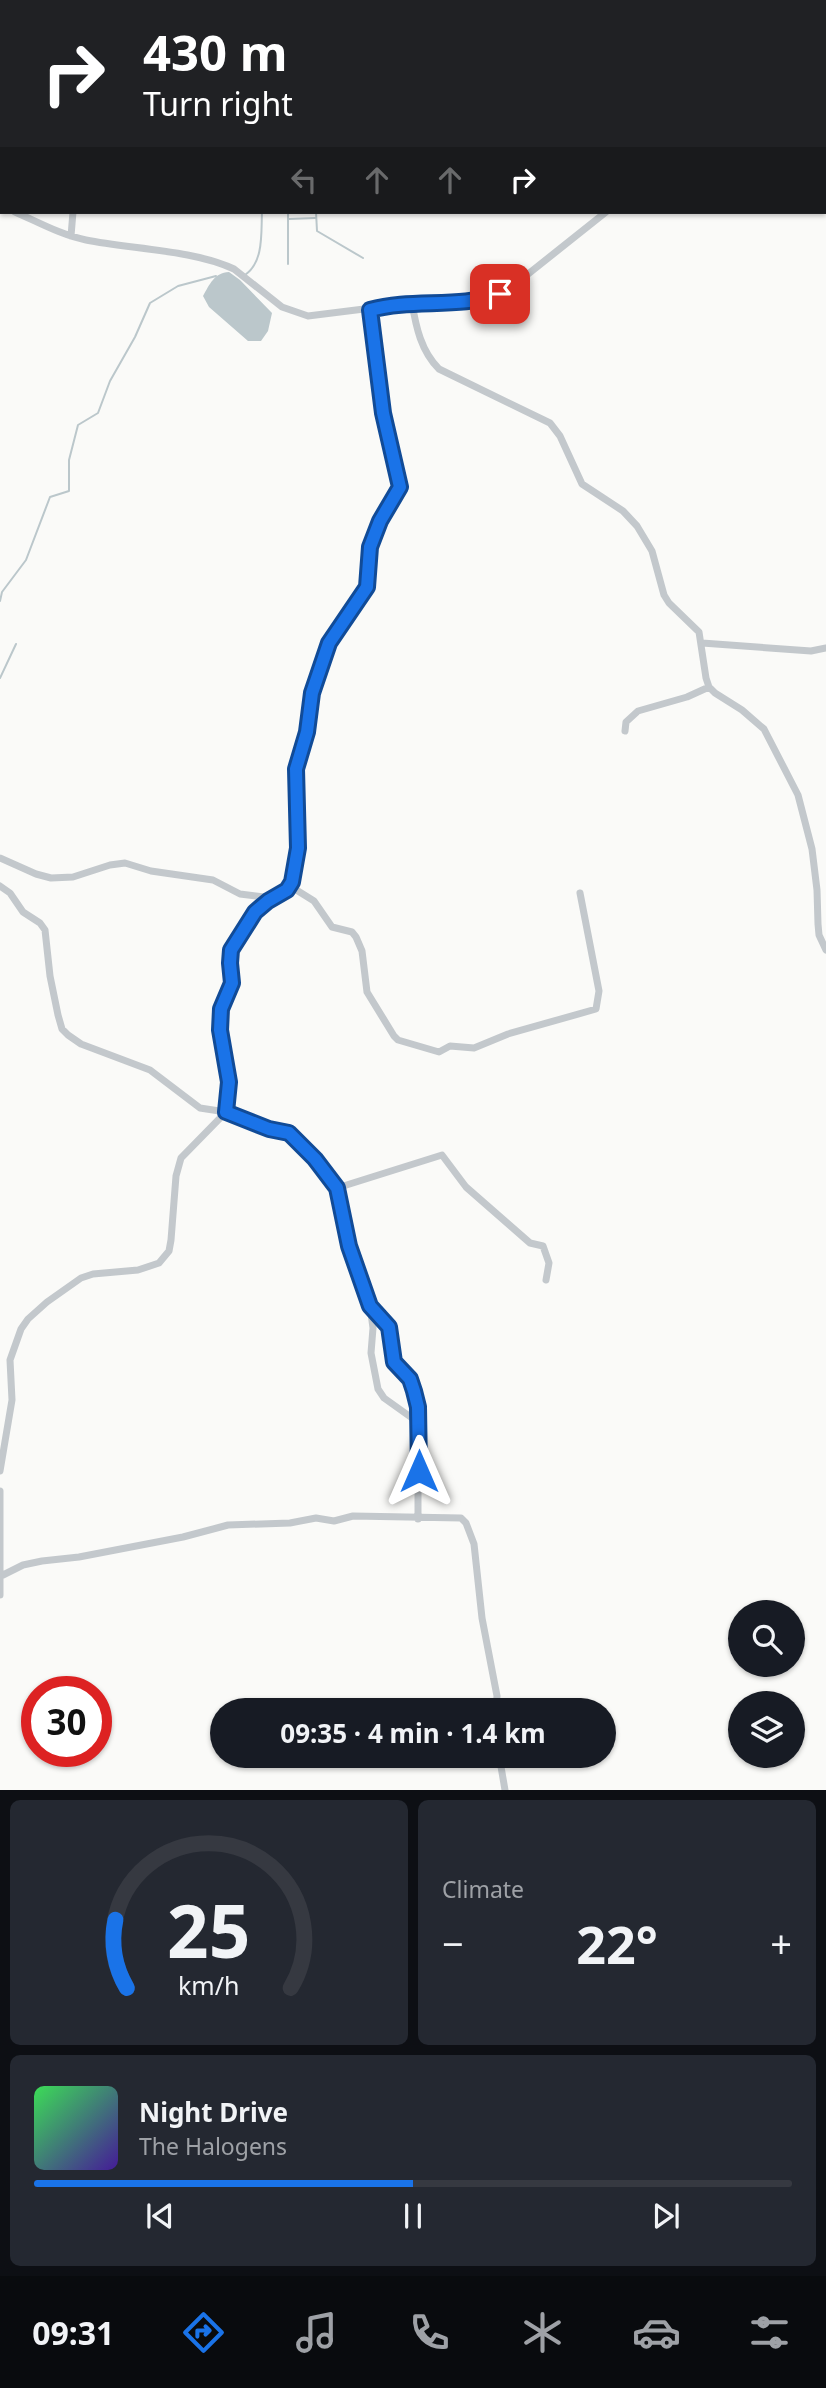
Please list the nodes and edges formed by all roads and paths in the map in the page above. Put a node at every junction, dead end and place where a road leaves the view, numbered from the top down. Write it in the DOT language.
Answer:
graph roads {
  1 [pos="20,214"];
  2 [pos="73,214"];
  3 [pos="603,214"];
  4 [pos="71,236"];
  5 [pos="412,303"];
  6 [pos="370,310"];
  7 [pos="702,643"];
  8 [pos="826,648"];
  9 [pos="709,687"];
  10 [pos="625,731"];
  11 [pos="0,858"];
  12 [pos="0,886"];
  13 [pos="290,886"];
  14 [pos="580,893"];
  15 [pos="279,895"];
  16 [pos="826,950"];
  17 [pos="226,1112"];
  18 [pos="337,1188"];
  19 [pos="545,1280"];
  20 [pos="370,1306"];
  21 [pos="419,1423"];
  22 [pos="0,1471"];
  23 [pos="0,1491"];
  24 [pos="418,1519"];
  25 [pos="1,1576"];
  26 [pos="0,1595"];
  27 [pos="497,1698"];
  28 [pos="501,1768"];
  29 [pos="505,1790"];
  1 -- 4 [label="street"];
  2 -- 4 [label="street"];
  3 -- 5 [label="street"];
  4 -- 6 [label="street"];
  5 -- 6 [label="street"];
  5 -- 7 [label="street"];
  6 -- 13 [label="street"];
  7 -- 8 [label="street"];
  7 -- 9 [label="street"];
  9 -- 10 [label="street"];
  9 -- 16 [label="street"];
  11 -- 15 [label="street"];
  12 -- 17 [label="street"];
  13 -- 14 [label="street"];
  13 -- 15 [label="street"];
  15 -- 17 [label="street"];
  17 -- 18 [label="street"];
  17 -- 22 [label="street"];
  18 -- 19 [label="street"];
  18 -- 20 [label="street"];
  20 -- 21 [label="street"];
  20 -- 21 [label="street"];
  21 -- 24 [label="street"];
  23 -- 25 [label="street"];
  24 -- 25 [label="street"];
  24 -- 27 [label="street"];
  25 -- 26 [label="street"];
  28 -- 29 [label="street"];
}
